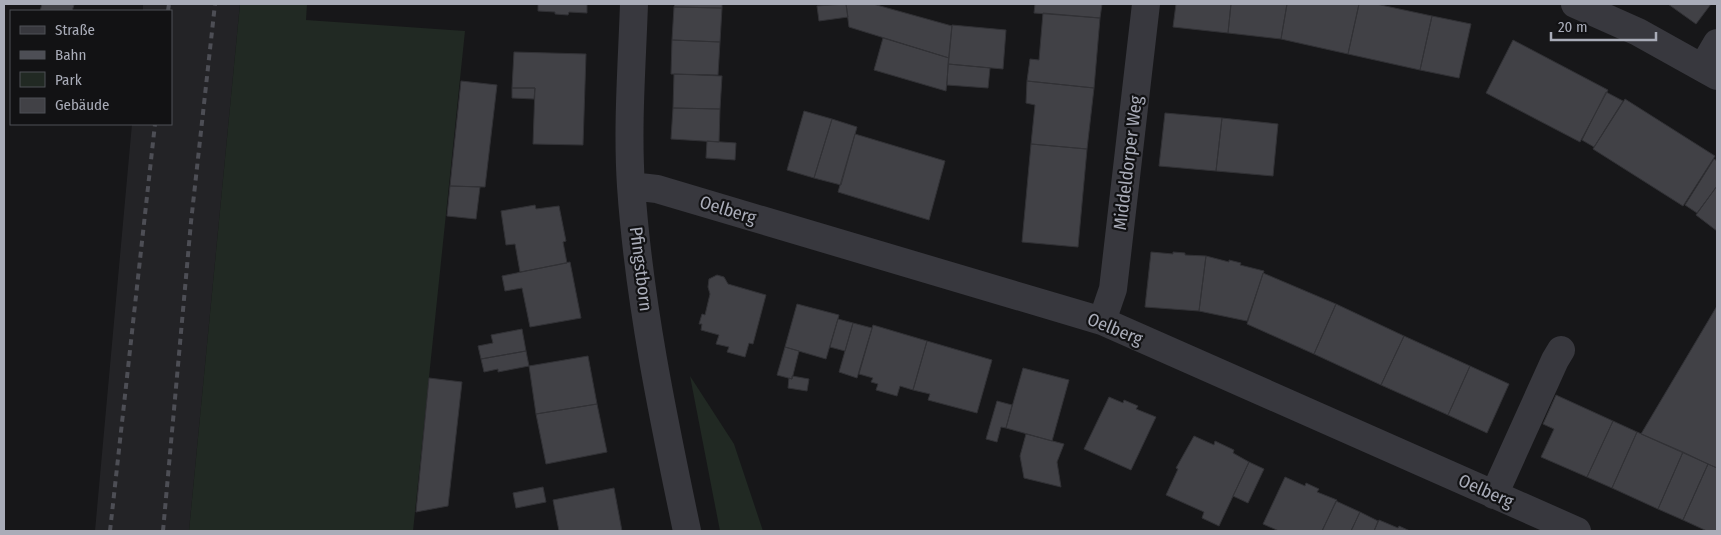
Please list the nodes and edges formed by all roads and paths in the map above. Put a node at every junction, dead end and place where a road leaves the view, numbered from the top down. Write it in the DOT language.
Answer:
graph roads {
  1 [pos="634,4"];
  2 [pos="1146,4"];
  3 [pos="1575,4"];
  4 [pos="1717,43"];
  5 [pos="1710,72"];
  6 [pos="631,186"];
  7 [pos="1102,322"];
  8 [pos="1562,350"];
  9 [pos="1494,495"];
  10 [pos="687,531"];
  11 [pos="1577,531"];
  1 -- 6 [label="street, Pfingstborn"];
  2 -- 7 [label="street, Middeldorper Weg"];
  3 -- 5 [label="street"];
  4 -- 5 [label="street"];
  6 -- 7 [label="street, Oelberg"];
  6 -- 10 [label="street, Pfingstborn"];
  7 -- 9 [label="street, Oelberg"];
  8 -- 9 [label="street"];
  9 -- 11 [label="street, Oelberg"];
}
